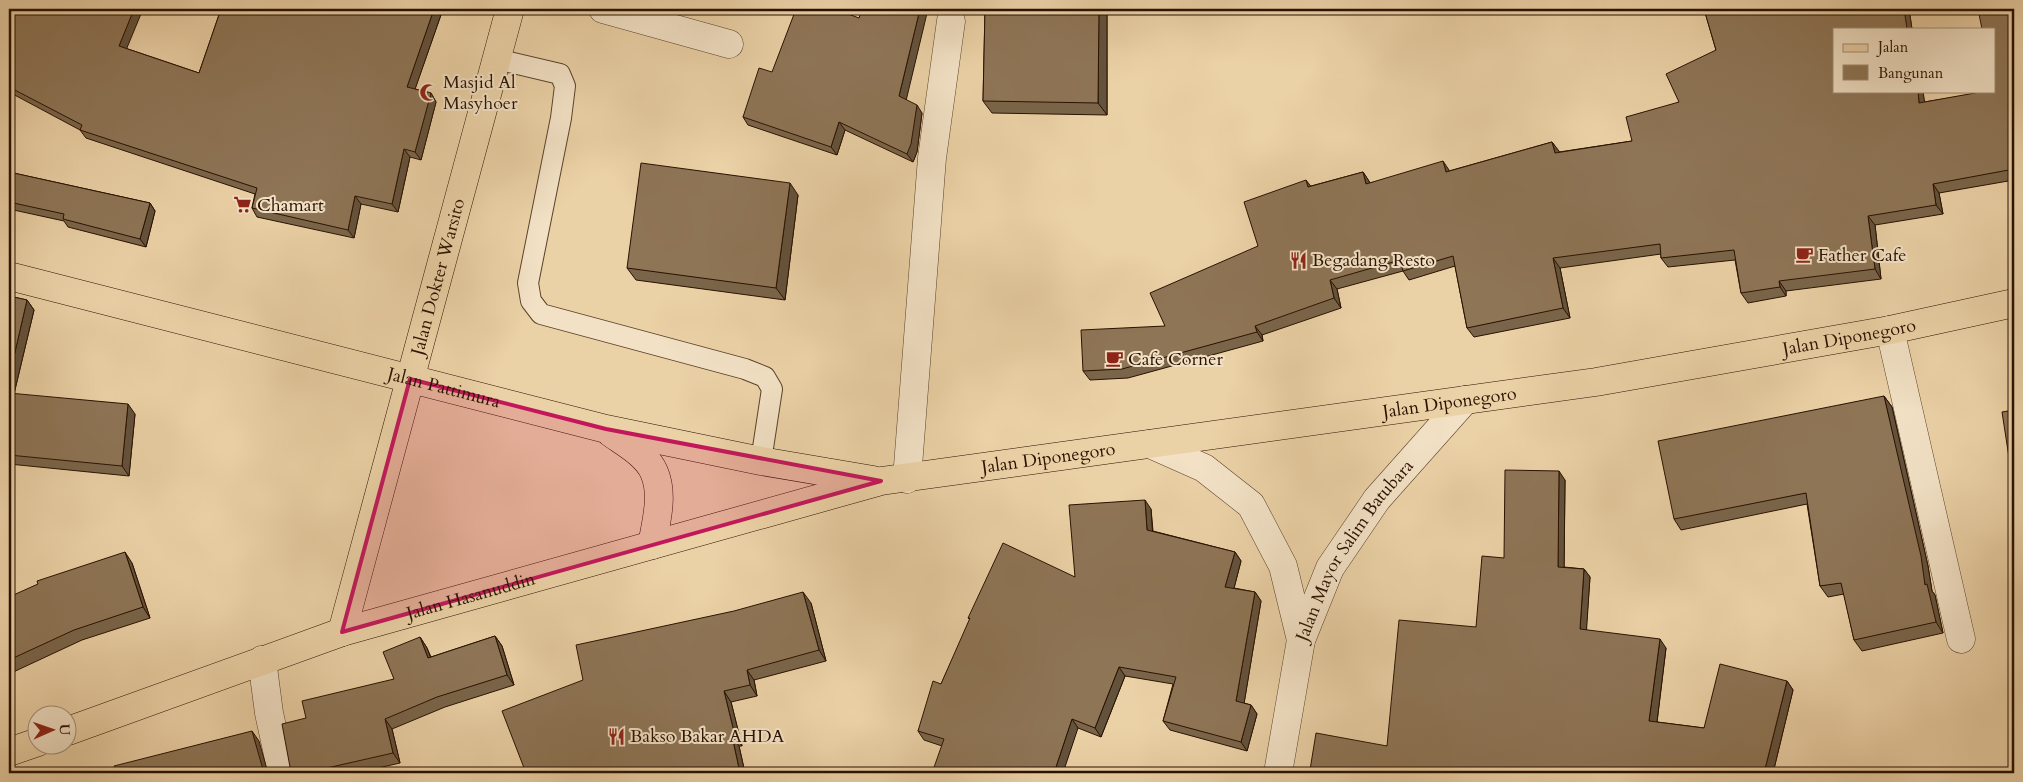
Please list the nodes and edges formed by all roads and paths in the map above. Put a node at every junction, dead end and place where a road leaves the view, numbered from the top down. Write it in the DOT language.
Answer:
graph roads {
  1 [pos="510,9"];
  2 [pos="603,9"];
  3 [pos="951,20"];
  4 [pos="729,44"];
  5 [pos="496,59"];
  6 [pos="9,276"];
  7 [pos="2014,304"];
  8 [pos="1890,330"];
  9 [pos="410,380"];
  10 [pos="1465,400"];
  11 [pos="606,429"];
  12 [pos="1150,444"];
  13 [pos="761,461"];
  14 [pos="894,480"];
  15 [pos="652,545"];
  16 [pos="342,632"];
  17 [pos="1961,639"];
  18 [pos="1301,640"];
  19 [pos="262,660"];
  20 [pos="78,727"];
  21 [pos="28,745"];
  22 [pos="9,752"];
  23 [pos="282,773"];
  24 [pos="1278,773"];
  1 -- 5 [label="main road, Jalan Dokter Warsito"];
  2 -- 4 [label="street"];
  3 -- 14 [label="street"];
  5 -- 9 [label="main road, Jalan Dokter Warsito"];
  5 -- 13 [label="lane"];
  6 -- 9 [label="main road, Jalan Pattimura"];
  7 -- 8 [label="main road, Jalan Diponegoro"];
  8 -- 10 [label="main road, Jalan Diponegoro"];
  8 -- 17 [label="street"];
  9 -- 11 [label="main road, Jalan Pattimura"];
  9 -- 16 [label="main road, Jalan Dokter Warsito"];
  10 -- 12 [label="main road, Jalan Diponegoro"];
  10 -- 18 [label="street, Jalan Mayor Salim Batubara"];
  11 -- 13 [label="main road, Jalan Pattimura"];
  11 -- 15 [label="main road"];
  12 -- 14 [label="main road, Jalan Diponegoro"];
  12 -- 18 [label="street, Jalan Mayor Salim Batubara"];
  13 -- 14 [label="main road, Jalan Pattimura"];
  14 -- 15 [label="main road, Jalan Hasanuddin"];
  15 -- 16 [label="main road, Jalan Hasanuddin"];
  16 -- 19 [label="main road, Jalan Hasanuddin"];
  18 -- 24 [label="street"];
  19 -- 20 [label="main road, Jalan Hasanuddin"];
  19 -- 23 [label="street"];
  21 -- 22 [label="main road"];
}
